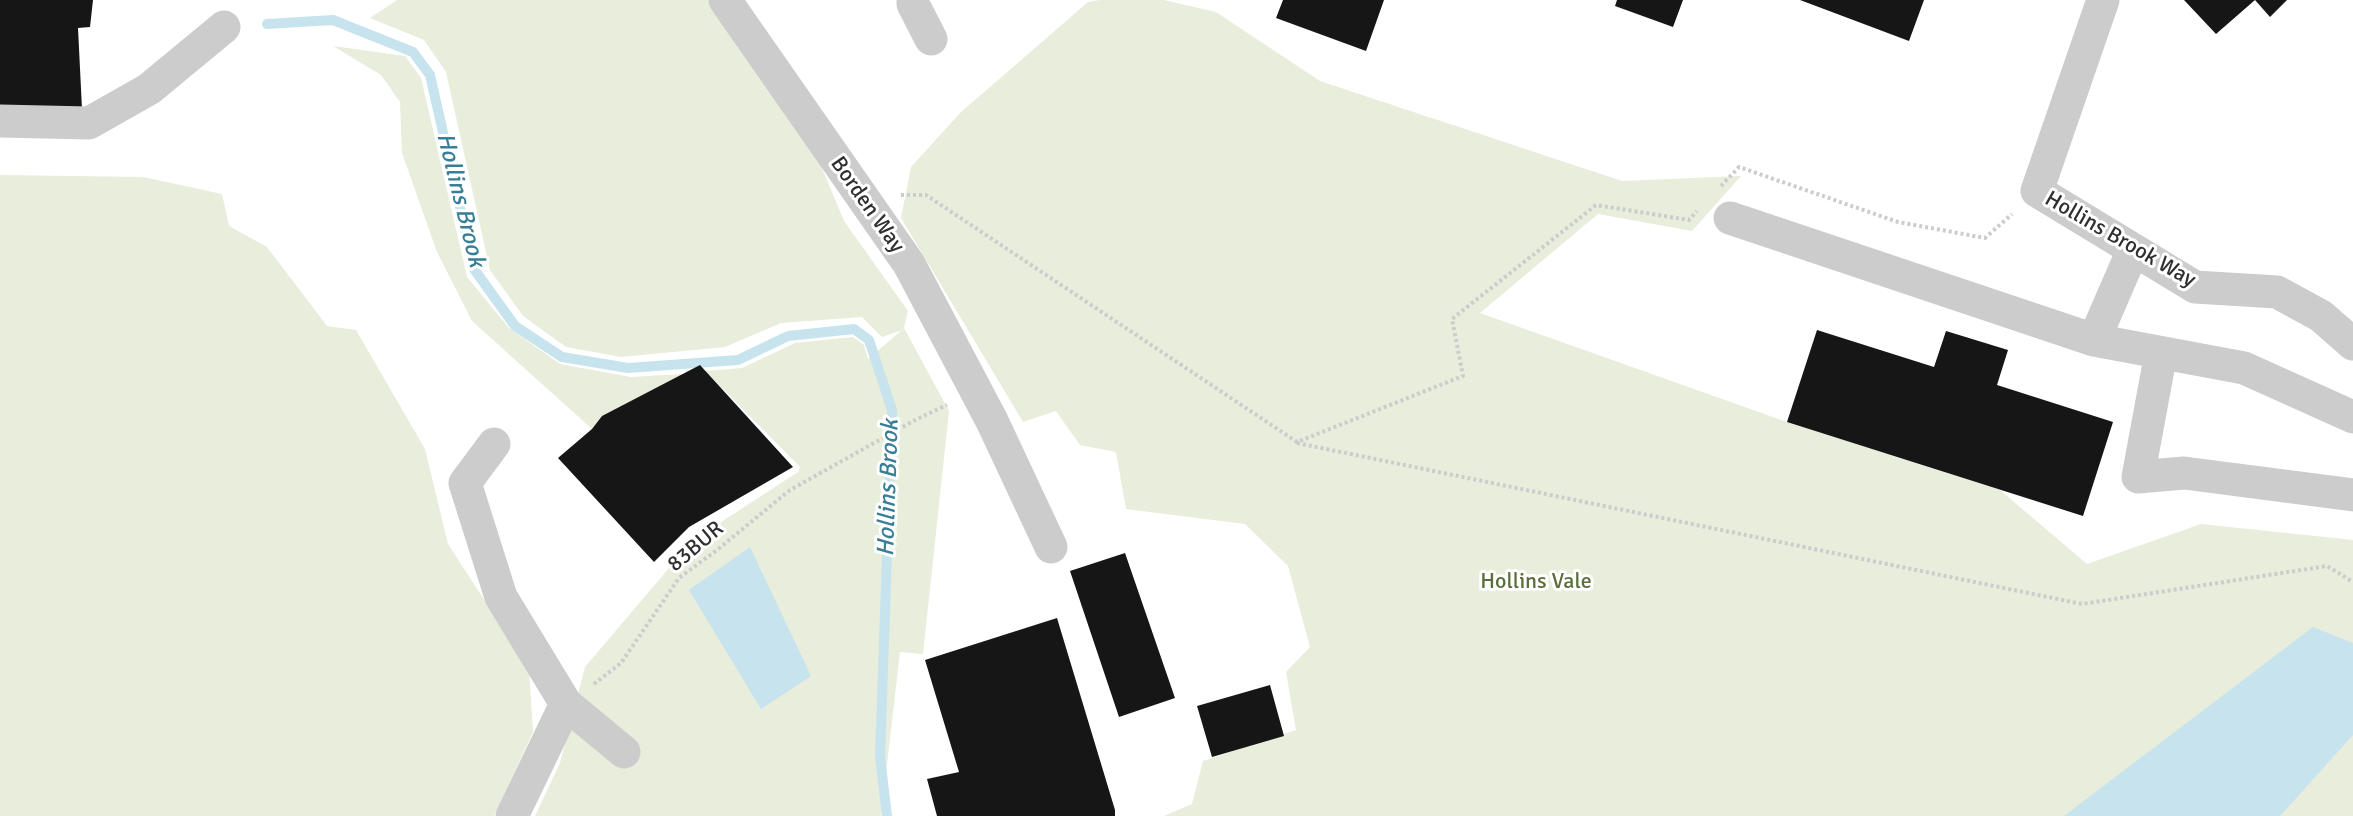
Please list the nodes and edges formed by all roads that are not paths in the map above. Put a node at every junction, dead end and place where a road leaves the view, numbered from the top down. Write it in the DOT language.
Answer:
graph roads {
  1 [pos="725,0"];
  2 [pos="913,0"];
  3 [pos="2103,0"];
  4 [pos="224,27"];
  5 [pos="931,39"];
  6 [pos="0,121"];
  7 [pos="1717,204"];
  8 [pos="2133,250"];
  9 [pos="2094,340"];
  10 [pos="2353,344"];
  11 [pos="2161,352"];
  12 [pos="2353,417"];
  13 [pos="494,444"];
  14 [pos="2353,495"];
  15 [pos="1051,547"];
  16 [pos="566,704"];
  17 [pos="624,752"];
  18 [pos="512,816"];
  1 -- 15 [label="street, Borden Way"];
  2 -- 5 [label="street"];
  3 -- 8 [label="street, Hollins Brook Way"];
  4 -- 6 [label="street"];
  7 -- 9 [label="street"];
  8 -- 9 [label="street"];
  8 -- 10 [label="street, Hollins Brook Way"];
  9 -- 11 [label="street"];
  11 -- 12 [label="street"];
  11 -- 14 [label="street"];
  13 -- 16 [label="street"];
  16 -- 17 [label="street"];
  16 -- 18 [label="street"];
}
